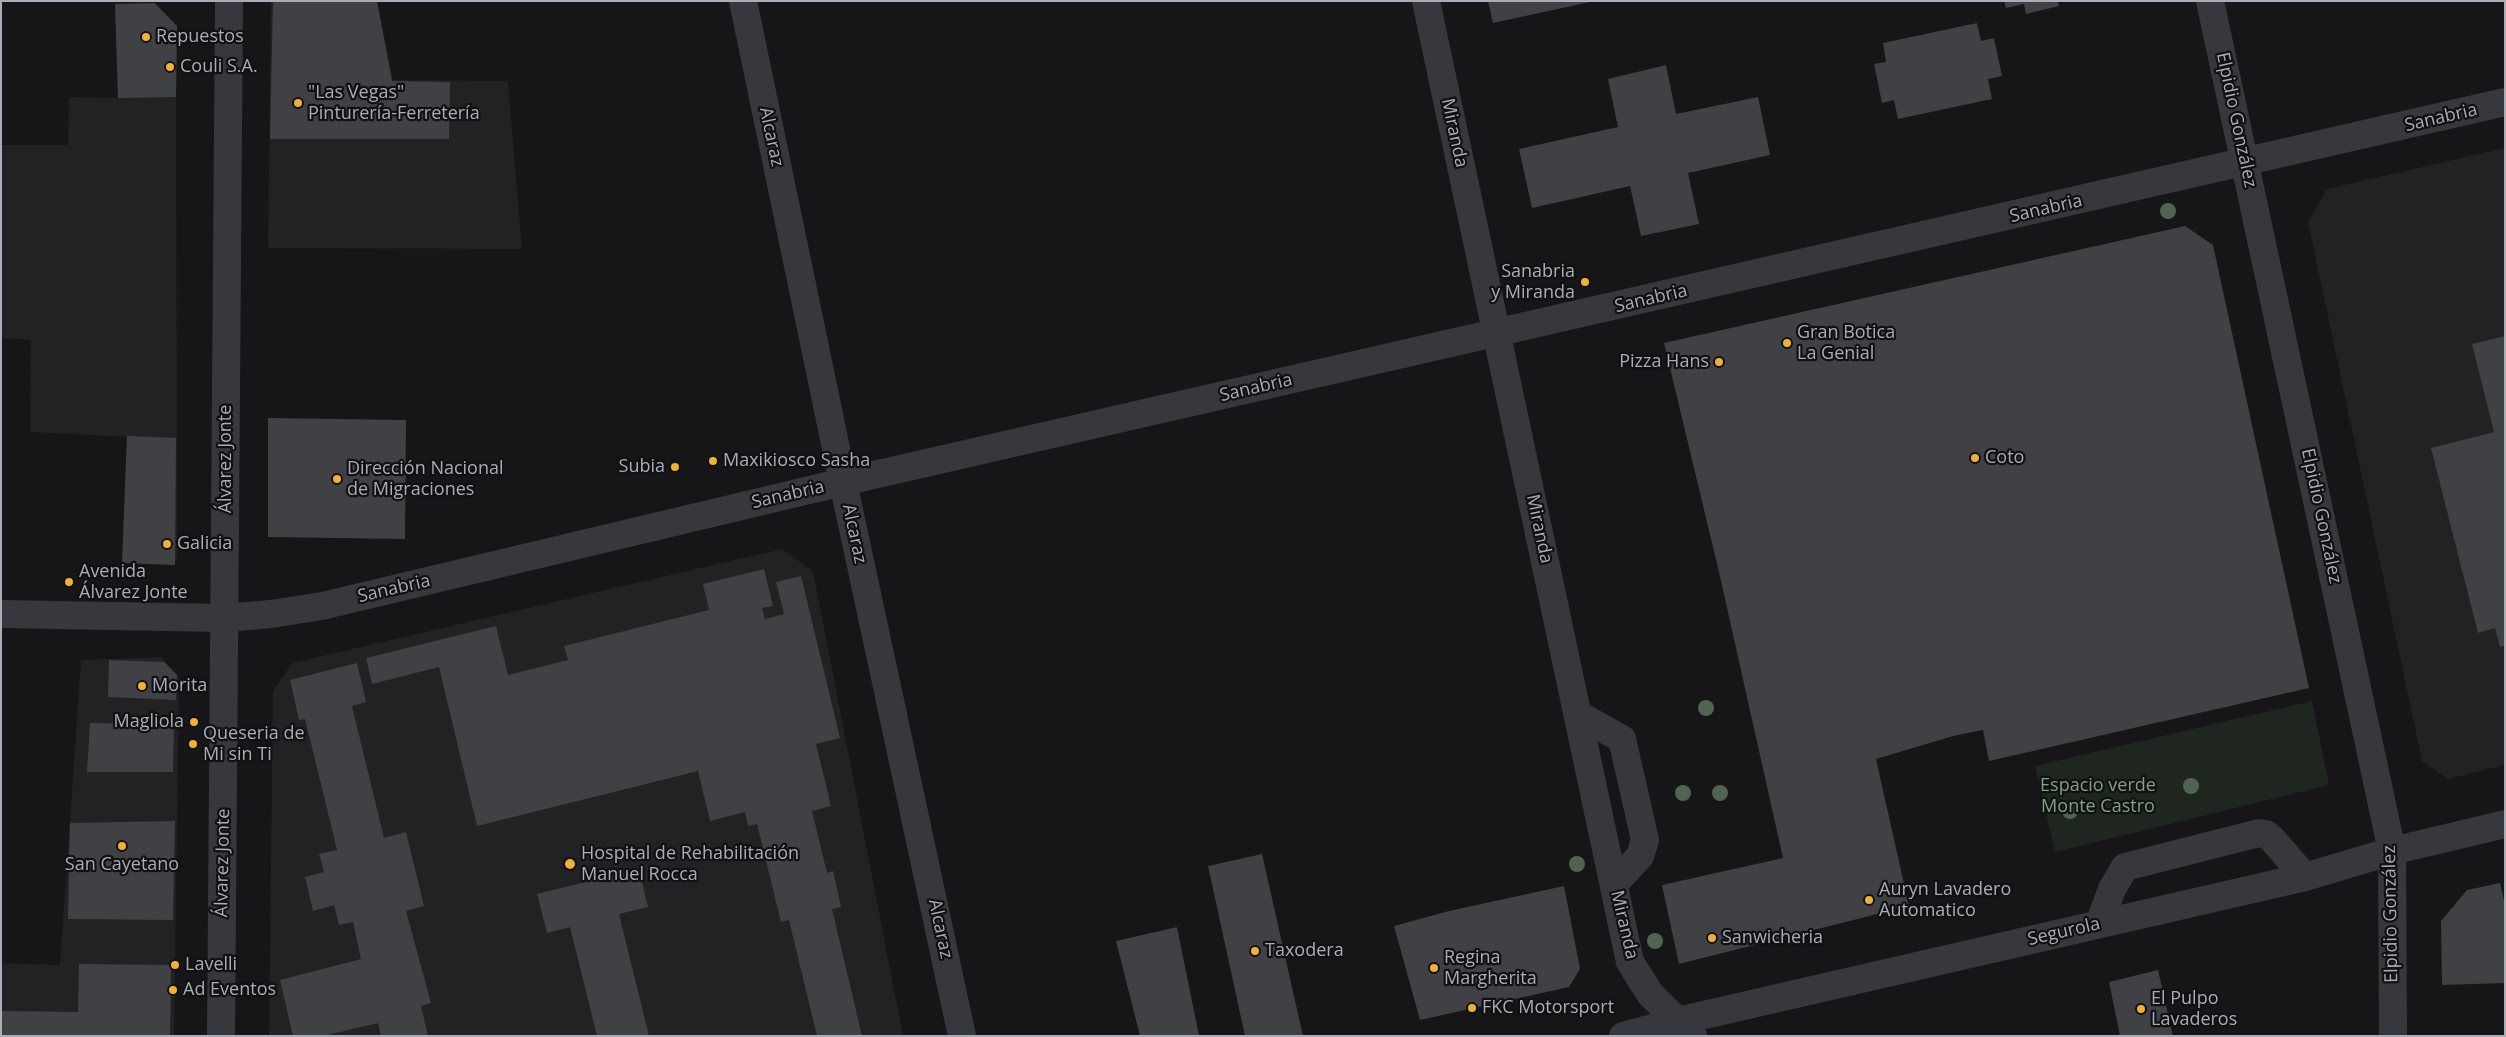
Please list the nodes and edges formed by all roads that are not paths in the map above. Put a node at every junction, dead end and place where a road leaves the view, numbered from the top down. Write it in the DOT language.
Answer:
graph roads {
  1 [pos="229,1"];
  2 [pos="743,1"];
  3 [pos="1426,1"];
  4 [pos="2210,1"];
  5 [pos="2505,102"];
  6 [pos="2245,163"];
  7 [pos="1496,333"];
  8 [pos="843,482"];
  9 [pos="1,614"];
  10 [pos="225,618"];
  11 [pos="1580,715"];
  12 [pos="2505,824"];
  13 [pos="2392,851"];
  14 [pos="2305,877"];
  15 [pos="1614,884"];
  16 [pos="2099,924"];
  17 [pos="1686,1028"];
  18 [pos="221,1036"];
  19 [pos="962,1036"];
  20 [pos="1623,1036"];
  21 [pos="2393,1036"];
  1 -- 10 [label="street, Álvarez Jonte"];
  2 -- 8 [label="street, Alcaraz"];
  3 -- 7 [label="street, Miranda"];
  4 -- 6 [label="street, Elpidio González"];
  5 -- 6 [label="street, Sanabria"];
  6 -- 7 [label="street, Sanabria"];
  6 -- 13 [label="street, Elpidio González"];
  7 -- 8 [label="street, Sanabria"];
  7 -- 11 [label="street, Miranda"];
  8 -- 10 [label="street, Sanabria"];
  8 -- 19 [label="street, Alcaraz"];
  9 -- 10 [label="street, Sanabria"];
  10 -- 18 [label="street, Álvarez Jonte"];
  11 -- 15 [label="street, Miranda"];
  11 -- 15 [label="street"];
  12 -- 13 [label="street, Segurola"];
  13 -- 14 [label="street, Segurola"];
  13 -- 21 [label="street, Elpidio González"];
  14 -- 16 [label="street, Segurola"];
  14 -- 16 [label="street"];
  15 -- 17 [label="street, Miranda"];
  16 -- 17 [label="street, Segurola"];
  17 -- 20 [label="street, Segurola"];
}
